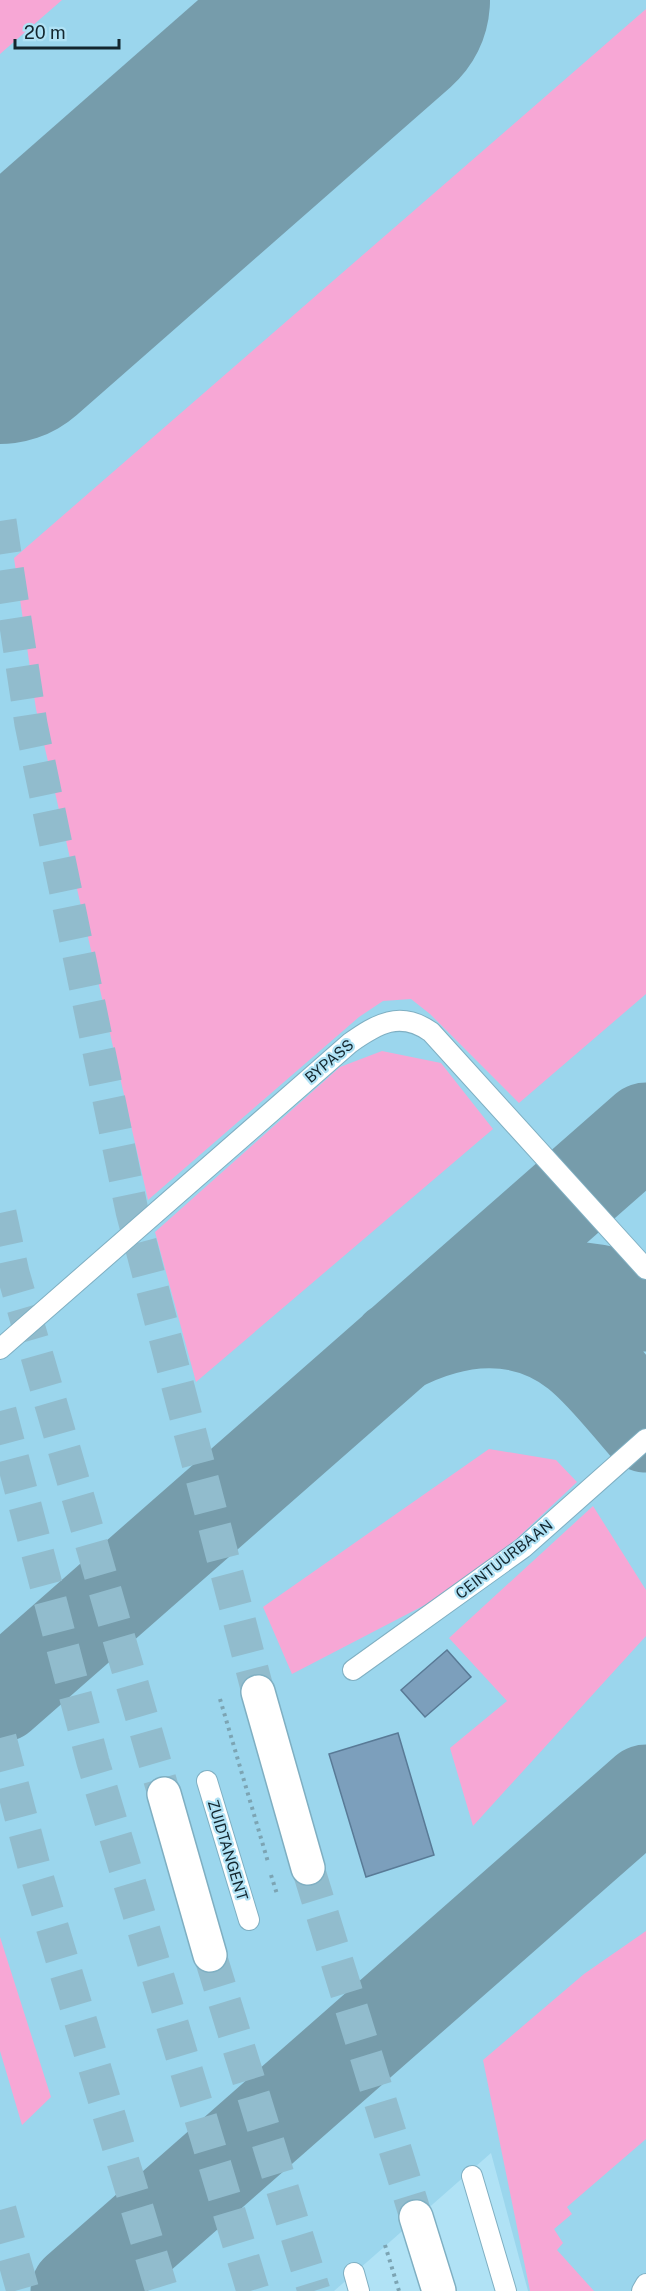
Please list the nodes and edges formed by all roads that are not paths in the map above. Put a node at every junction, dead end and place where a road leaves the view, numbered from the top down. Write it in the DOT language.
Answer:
graph roads {
  1 [pos="646,1269"];
  2 [pos="0,1349"];
  3 [pos="646,1439"];
  4 [pos="353,1670"];
  5 [pos="258,1692"];
  6 [pos="207,1781"];
  7 [pos="164,1794"];
  8 [pos="308,1868"];
  9 [pos="249,1920"];
  10 [pos="210,1955"];
  11 [pos="472,2176"];
  12 [pos="416,2217"];
  13 [pos="646,2284"];
  14 [pos="438,2291"];
  15 [pos="506,2291"];
  16 [pos="642,2291"];
  1 -- 2 [label="lane, BYPASS"];
  3 -- 4 [label="lane, CEINTUURBAAN"];
  5 -- 8 [label="street"];
  6 -- 9 [label="lane, ZUIDTANGENT"];
  7 -- 10 [label="street"];
  11 -- 15 [label="lane"];
  12 -- 14 [label="street"];
  13 -- 16 [label="lane"];
}
